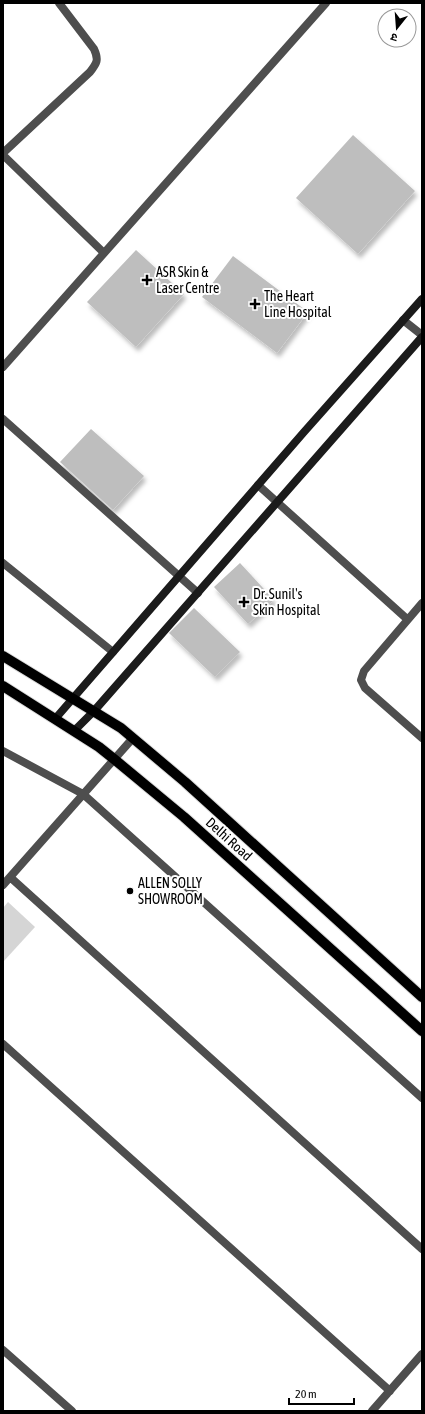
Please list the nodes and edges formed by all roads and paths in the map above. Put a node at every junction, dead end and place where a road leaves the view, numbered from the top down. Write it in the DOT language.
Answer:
graph roads {
  1 [pos="59,3"];
  2 [pos="326,3"];
  3 [pos="3,154"];
  4 [pos="104,253"];
  5 [pos="422,299"];
  6 [pos="403,320"];
  7 [pos="422,336"];
  8 [pos="3,367"];
  9 [pos="3,419"];
  10 [pos="258,485"];
  11 [pos="278,502"];
  12 [pos="3,563"];
  13 [pos="179,576"];
  14 [pos="198,593"];
  15 [pos="422,603"];
  16 [pos="407,619"];
  17 [pos="113,652"];
  18 [pos="3,656"];
  19 [pos="3,686"];
  20 [pos="73,698"];
  21 [pos="94,711"];
  22 [pos="55,719"];
  23 [pos="74,731"];
  24 [pos="133,738"];
  25 [pos="422,738"];
  26 [pos="3,751"];
  27 [pos="114,759"];
  28 [pos="83,794"];
  29 [pos="10,877"];
  30 [pos="3,885"];
  31 [pos="422,997"];
  32 [pos="422,1032"];
  33 [pos="3,1044"];
  34 [pos="422,1098"];
  35 [pos="422,1249"];
  36 [pos="3,1350"];
  37 [pos="422,1354"];
  38 [pos="390,1391"];
  39 [pos="72,1411"];
  40 [pos="372,1411"];
  1 -- 3 [label="street"];
  2 -- 4 [label="street"];
  3 -- 4 [label="street"];
  4 -- 8 [label="street"];
  5 -- 6 [label="main road"];
  6 -- 7 [label="street"];
  6 -- 10 [label="main road"];
  7 -- 11 [label="main road"];
  9 -- 13 [label="street"];
  10 -- 11 [label="street"];
  10 -- 13 [label="main road"];
  11 -- 14 [label="main road"];
  11 -- 16 [label="street"];
  12 -- 17 [label="street"];
  13 -- 14 [label="street"];
  13 -- 17 [label="main road"];
  14 -- 21 [label="main road"];
  15 -- 16 [label="street"];
  16 -- 25 [label="street"];
  17 -- 20 [label="main road"];
  18 -- 20 [label="main road, Delhi Road"];
  19 -- 22 [label="main road, Delhi Road"];
  20 -- 21 [label="main road, Delhi Road"];
  20 -- 22 [label="main road"];
  21 -- 23 [label="main road"];
  21 -- 24 [label="main road, Delhi Road"];
  22 -- 23 [label="main road, Delhi Road"];
  23 -- 27 [label="main road, Delhi Road"];
  24 -- 27 [label="street"];
  24 -- 31 [label="main road, Delhi Road"];
  26 -- 28 [label="street"];
  27 -- 28 [label="street"];
  27 -- 32 [label="main road, Delhi Road"];
  28 -- 29 [label="street"];
  28 -- 34 [label="street"];
  29 -- 30 [label="street"];
  29 -- 35 [label="street"];
  33 -- 38 [label="street"];
  36 -- 39 [label="street"];
  37 -- 38 [label="street"];
  38 -- 40 [label="street"];
}
